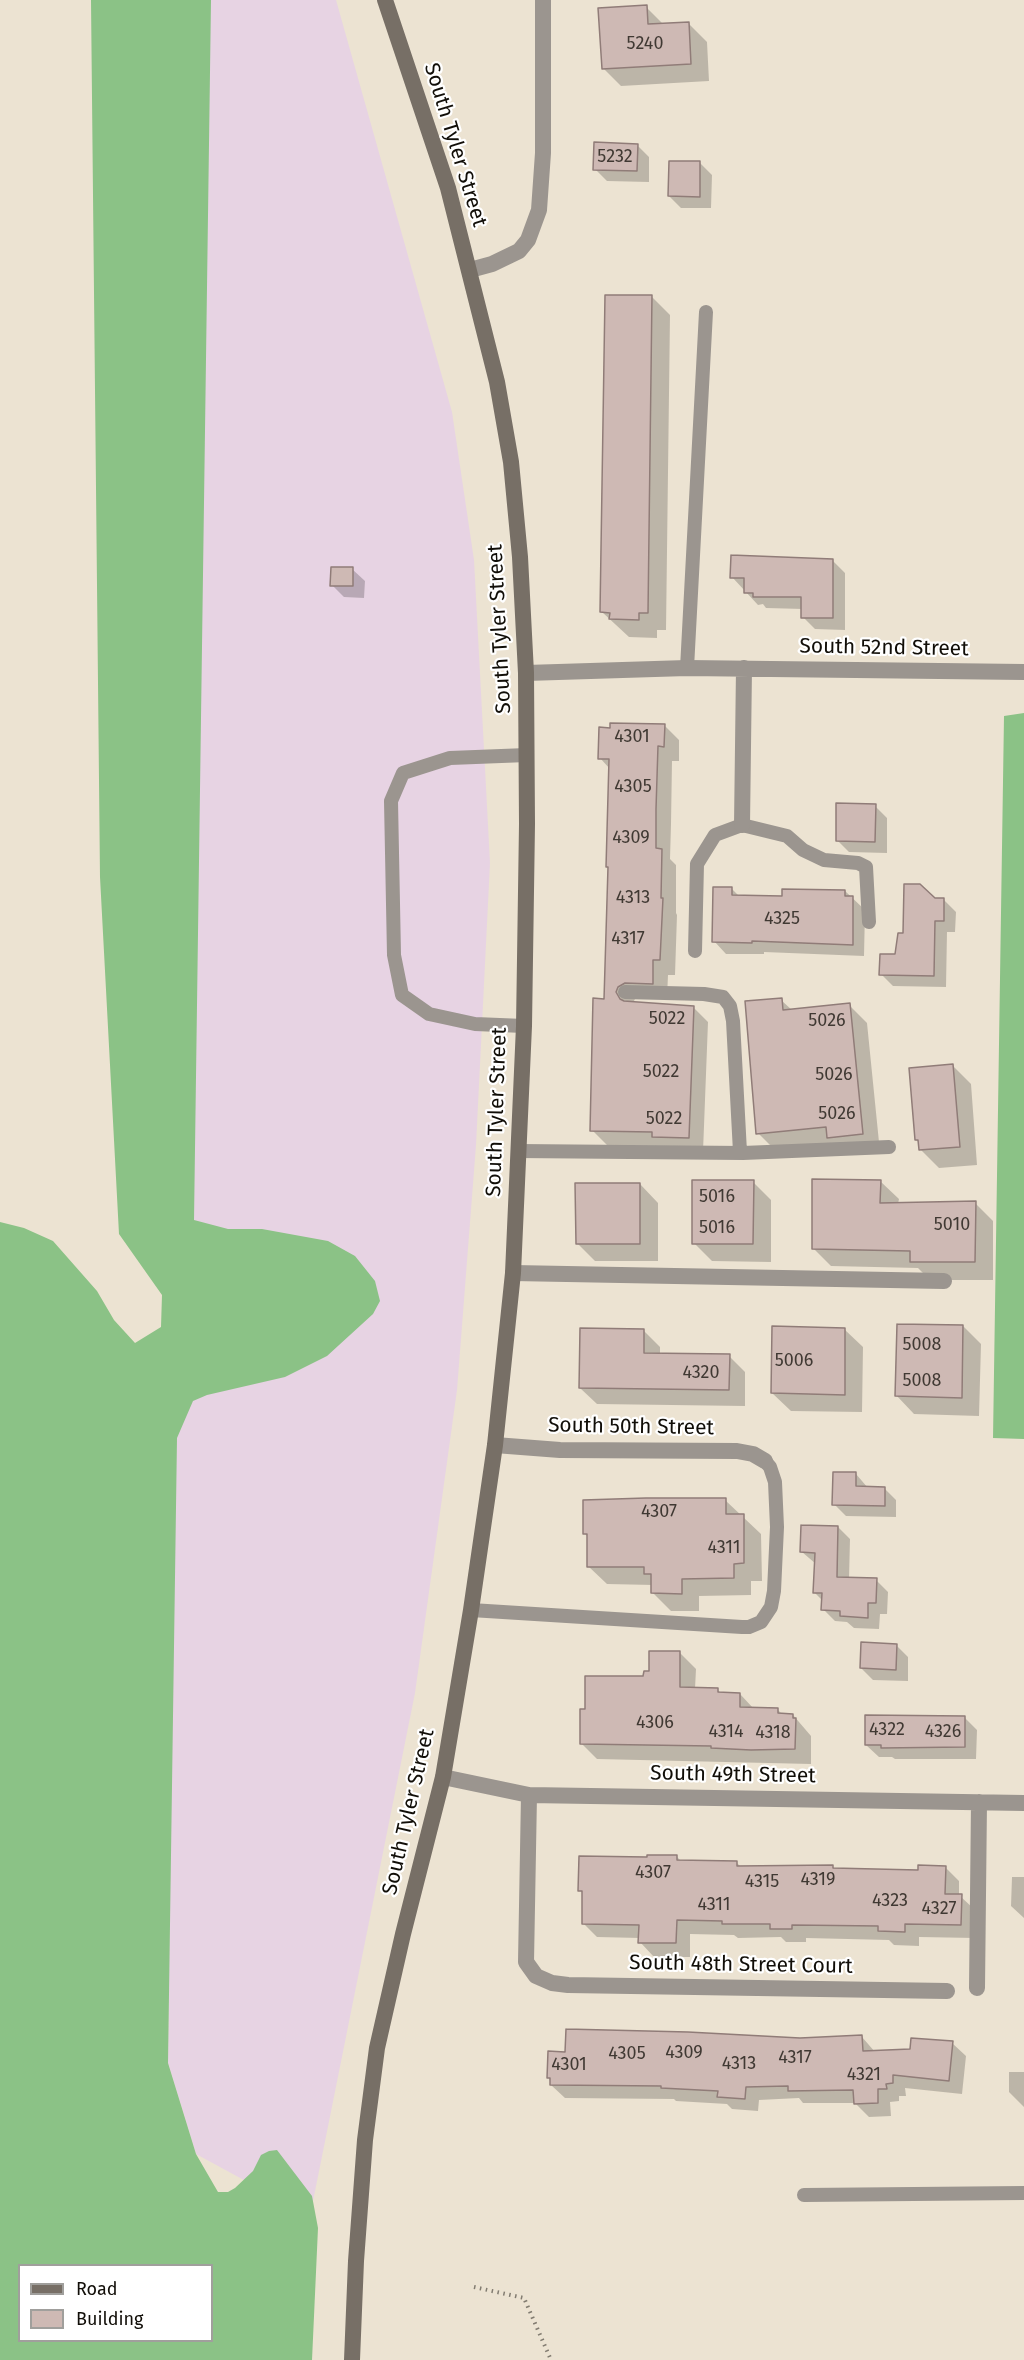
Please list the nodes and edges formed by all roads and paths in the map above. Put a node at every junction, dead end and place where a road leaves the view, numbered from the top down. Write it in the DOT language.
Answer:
graph roads {
  1 [pos="385,0"];
  2 [pos="543,0"];
  3 [pos="470,270"];
  4 [pos="706,312"];
  5 [pos="687,668"];
  6 [pos="744,669"];
  7 [pos="1024,672"];
  8 [pos="526,673"];
  9 [pos="526,755"];
  10 [pos="742,825"];
  11 [pos="870,922"];
  12 [pos="695,951"];
  13 [pos="624,992"];
  14 [pos="524,1026"];
  15 [pos="889,1147"];
  16 [pos="518,1151"];
  17 [pos="740,1152"];
  18 [pos="513,1273"];
  19 [pos="944,1281"];
  20 [pos="495,1445"];
  21 [pos="765,1461"];
  22 [pos="471,1610"];
  23 [pos="443,1777"];
  24 [pos="529,1795"];
  25 [pos="979,1802"];
  26 [pos="1024,1803"];
  27 [pos="977,1988"];
  28 [pos="947,1991"];
  29 [pos="1024,2193"];
  30 [pos="804,2194"];
  31 [pos="474,2287"];
  32 [pos="352,2360"];
  33 [pos="551,2360"];
  1 -- 3 [label="main road, South Tyler Street"];
  2 -- 3 [label="street"];
  3 -- 8 [label="main road, South Tyler Street"];
  4 -- 5 [label="lane"];
  5 -- 6 [label="street, South 52nd Street"];
  5 -- 8 [label="street, South 52nd Street"];
  6 -- 7 [label="street, South 52nd Street"];
  6 -- 10 [label="street"];
  8 -- 9 [label="main road, South Tyler Street"];
  9 -- 14 [label="main road, South Tyler Street"];
  9 -- 14 [label="lane"];
  10 -- 11 [label="lane"];
  10 -- 12 [label="lane"];
  13 -- 17 [label="lane"];
  14 -- 16 [label="main road, South Tyler Street"];
  15 -- 17 [label="lane"];
  16 -- 17 [label="lane"];
  16 -- 18 [label="main road, South Tyler Street"];
  18 -- 19 [label="street"];
  18 -- 20 [label="main road, South Tyler Street"];
  20 -- 21 [label="street, South 50th Street"];
  20 -- 22 [label="main road, South Tyler Street"];
  21 -- 22 [label="lane"];
  22 -- 23 [label="main road, South Tyler Street"];
  23 -- 24 [label="street, South 49th Street"];
  23 -- 32 [label="main road, South Tyler Street"];
  24 -- 25 [label="street, South 49th Street"];
  24 -- 28 [label="street, South 48th Street Court"];
  25 -- 26 [label="street, South 49th Street"];
  25 -- 27 [label="street"];
  29 -- 30 [label="lane"];
  31 -- 33 [label="path"];
}
